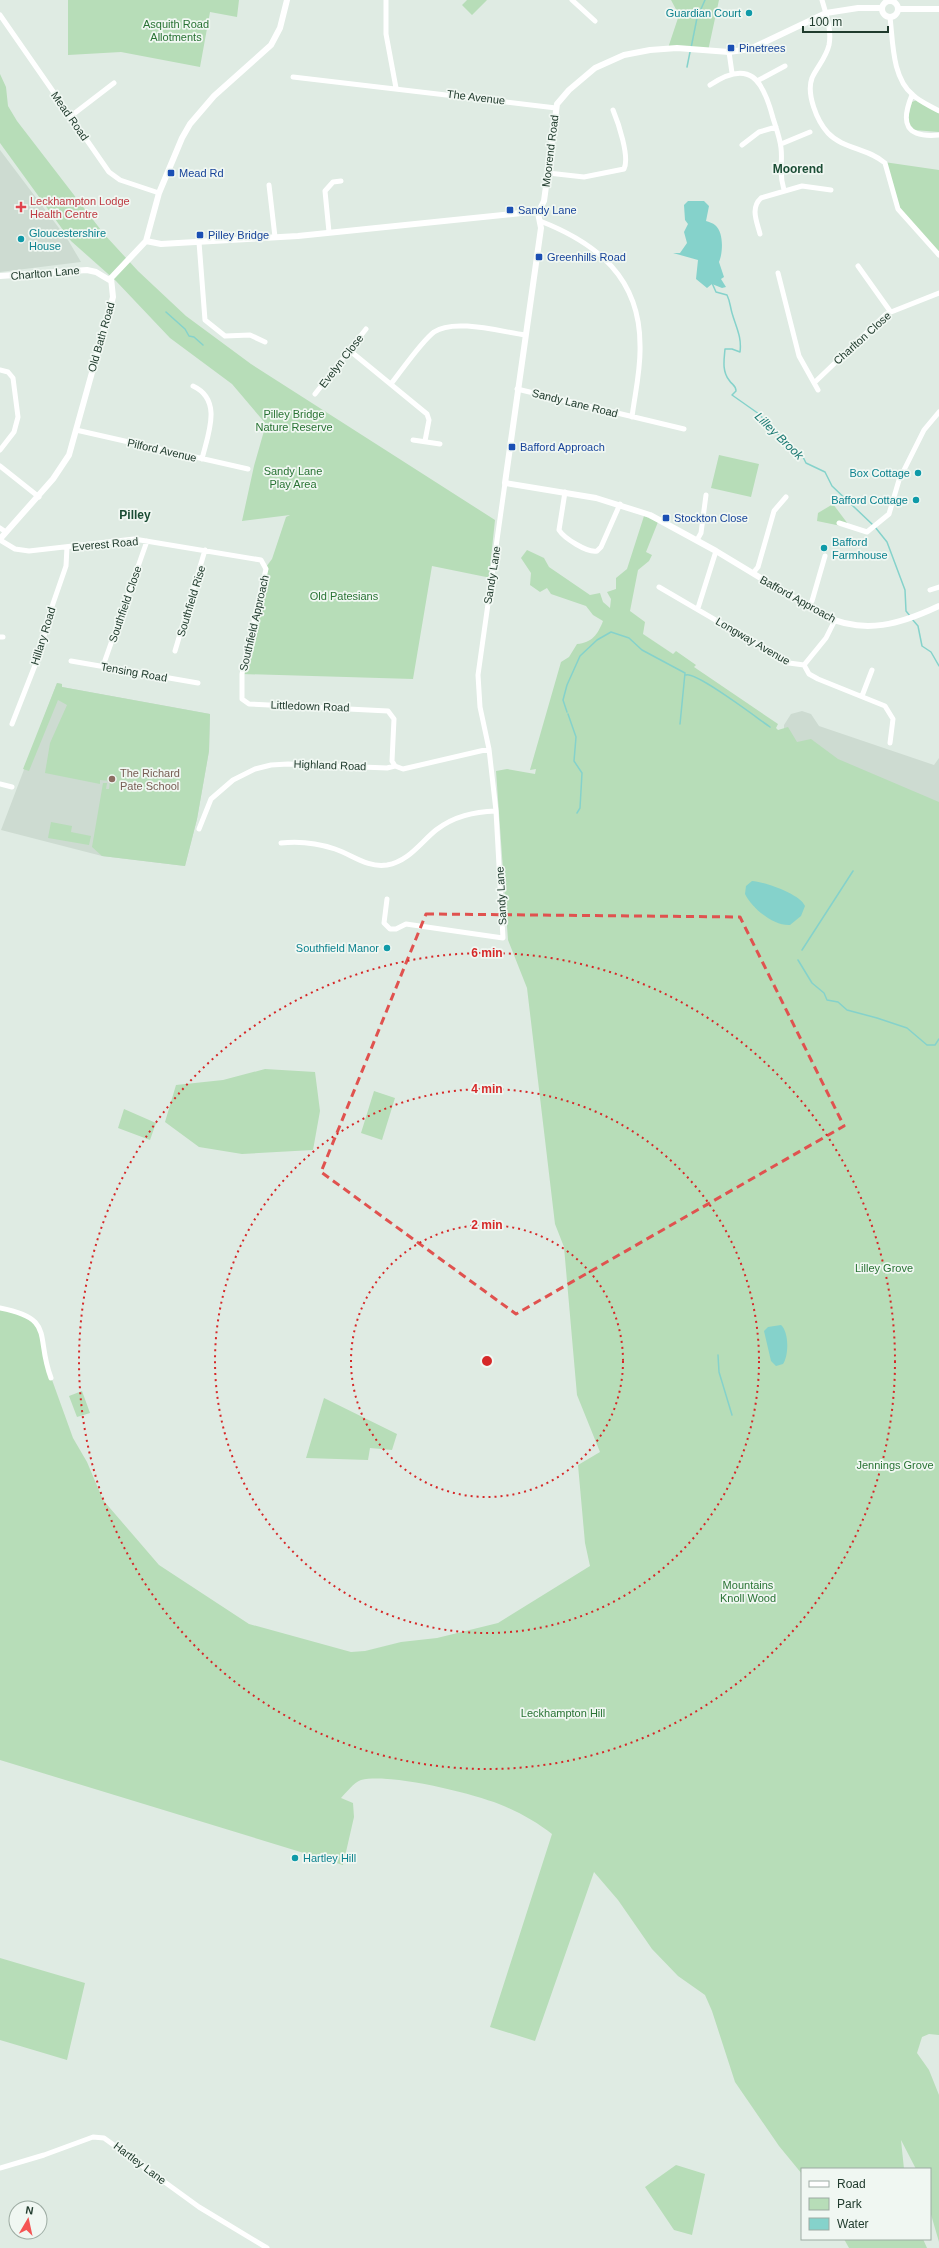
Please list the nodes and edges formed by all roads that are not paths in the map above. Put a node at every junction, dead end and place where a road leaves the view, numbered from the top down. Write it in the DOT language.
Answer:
graph roads {
  1 [pos="287,0"];
  2 [pos="386,0"];
  3 [pos="572,0"];
  4 [pos="822,0"];
  5 [pos="889,0"];
  6 [pos="881,8"];
  7 [pos="898,9"];
  8 [pos="939,9"];
  9 [pos="826,14"];
  10 [pos="0,15"];
  11 [pos="890,17"];
  12 [pos="595,21"];
  13 [pos="729,52"];
  14 [pos="785,66"];
  15 [pos="732,73"];
  16 [pos="293,77"];
  17 [pos="757,81"];
  18 [pos="114,84"];
  19 [pos="710,85"];
  20 [pos="396,88"];
  21 [pos="912,95"];
  22 [pos="556,108"];
  23 [pos="613,110"];
  24 [pos="939,111"];
  25 [pos="71,116"];
  26 [pos="776,127"];
  27 [pos="810,132"];
  28 [pos="939,135"];
  29 [pos="781,144"];
  30 [pos="742,145"];
  31 [pos="548,173"];
  32 [pos="341,181"];
  33 [pos="269,185"];
  34 [pos="784,190"];
  35 [pos="831,190"];
  36 [pos="159,193"];
  37 [pos="538,213"];
  38 [pos="540,221"];
  39 [pos="329,232"];
  40 [pos="760,234"];
  41 [pos="275,237"];
  42 [pos="146,241"];
  43 [pos="199,242"];
  44 [pos="939,255"];
  45 [pos="858,266"];
  46 [pos="778,273"];
  47 [pos="0,276"];
  48 [pos="111,281"];
  49 [pos="939,293"];
  50 [pos="890,311"];
  51 [pos="366,329"];
  52 [pos="525,335"];
  53 [pos="265,342"];
  54 [pos="349,350"];
  55 [pos="0,370"];
  56 [pos="391,384"];
  57 [pos="814,384"];
  58 [pos="193,386"];
  59 [pos="518,389"];
  60 [pos="818,390"];
  61 [pos="315,394"];
  62 [pos="939,412"];
  63 [pos="632,417"];
  64 [pos="684,429"];
  65 [pos="76,430"];
  66 [pos="413,440"];
  67 [pos="425,442"];
  68 [pos="440,444"];
  69 [pos="0,450"];
  70 [pos="202,459"];
  71 [pos="0,466"];
  72 [pos="248,469"];
  73 [pos="505,483"];
  74 [pos="565,492"];
  75 [pos="706,495"];
  76 [pos="39,497"];
  77 [pos="786,497"];
  78 [pos="620,504"];
  79 [pos="838,523"];
  80 [pos="0,528"];
  81 [pos="6,532"];
  82 [pos="0,540"];
  83 [pos="697,540"];
  84 [pos="147,541"];
  85 [pos="67,547"];
  86 [pos="205,550"];
  87 [pos="716,551"];
  88 [pos="825,556"];
  89 [pos="259,559"];
  90 [pos="753,573"];
  91 [pos="659,587"];
  92 [pos="939,587"];
  93 [pos="930,590"];
  94 [pos="808,606"];
  95 [pos="939,606"];
  96 [pos="698,608"];
  97 [pos="835,620"];
  98 [pos="175,651"];
  99 [pos="71,660"];
  100 [pos="804,665"];
  101 [pos="103,666"];
  102 [pos="872,670"];
  103 [pos="198,683"];
  104 [pos="241,690"];
  105 [pos="862,696"];
  106 [pos="12,724"];
  107 [pos="890,743"];
  108 [pos="489,749"];
  109 [pos="395,766"];
  110 [pos="0,784"];
  111 [pos="12,787"];
  112 [pos="496,811"];
  113 [pos="199,829"];
  114 [pos="280,842"];
  115 [pos="387,899"];
  116 [pos="0,1308"];
  117 [pos="52,1378"];
  118 [pos="0,2168"];
  119 [pos="267,2248"];
  1 -- 36 [label="street"];
  2 -- 20 [label="street"];
  3 -- 12 [label="street"];
  4 -- 9 [label="street"];
  5 -- 6 [label="street"];
  5 -- 7 [label="street"];
  6 -- 9 [label="street, Moorend Road"];
  6 -- 11 [label="street"];
  7 -- 8 [label="street"];
  7 -- 11 [label="street"];
  9 -- 13 [label="street, Moorend Road"];
  9 -- 44 [label="street"];
  10 -- 25 [label="street, Mead Road"];
  11 -- 21 [label="street"];
  13 -- 15 [label="street"];
  13 -- 22 [label="street, Moorend Road"];
  14 -- 17 [label="street"];
  15 -- 17 [label="street"];
  15 -- 19 [label="street"];
  16 -- 20 [label="street, The Avenue"];
  17 -- 26 [label="street"];
  18 -- 25 [label="street"];
  20 -- 22 [label="street, The Avenue"];
  21 -- 24 [label="street"];
  21 -- 28 [label="street"];
  22 -- 31 [label="street, Moorend Road"];
  23 -- 31 [label="street"];
  25 -- 36 [label="street, Mead Road"];
  26 -- 29 [label="street"];
  26 -- 30 [label="street"];
  27 -- 29 [label="street"];
  29 -- 34 [label="street"];
  31 -- 37 [label="street, Moorend Road"];
  32 -- 39 [label="street"];
  33 -- 41 [label="street"];
  34 -- 35 [label="street"];
  34 -- 40 [label="street"];
  36 -- 42 [label="street"];
  37 -- 38 [label="street, Sandy Lane"];
  37 -- 39 [label="street"];
  38 -- 52 [label="street, Sandy Lane"];
  38 -- 63 [label="street, Sandy Lane Road"];
  39 -- 41 [label="street"];
  41 -- 43 [label="street"];
  42 -- 43 [label="street"];
  42 -- 48 [label="street"];
  43 -- 53 [label="street"];
  45 -- 50 [label="street"];
  46 -- 57 [label="street"];
  47 -- 48 [label="street, Charlton Lane"];
  48 -- 65 [label="street, Old Bath Road"];
  49 -- 50 [label="street, Charlton Close"];
  50 -- 57 [label="street, Charlton Close"];
  51 -- 54 [label="street, Evelyn Close"];
  52 -- 56 [label="street"];
  52 -- 59 [label="street, Sandy Lane"];
  54 -- 56 [label="street"];
  54 -- 61 [label="street, Evelyn Close"];
  55 -- 69 [label="street"];
  56 -- 67 [label="street"];
  57 -- 60 [label="street"];
  58 -- 70 [label="street"];
  59 -- 63 [label="street, Sandy Lane Road"];
  59 -- 73 [label="street, Sandy Lane"];
  62 -- 79 [label="street"];
  63 -- 64 [label="street, Sandy Lane Road"];
  65 -- 70 [label="street, Pilford Avenue"];
  65 -- 76 [label="street, Old Bath Road"];
  66 -- 67 [label="street"];
  67 -- 68 [label="street"];
  70 -- 72 [label="street, Pilford Avenue"];
  71 -- 76 [label="street"];
  73 -- 74 [label="street, Bafford Approach"];
  73 -- 108 [label="street, Sandy Lane"];
  74 -- 78 [label="street, Bafford Approach"];
  74 -- 78 [label="street"];
  75 -- 83 [label="street"];
  76 -- 81 [label="street, Old Bath Road"];
  77 -- 90 [label="street"];
  78 -- 83 [label="street, Bafford Approach"];
  80 -- 81 [label="street"];
  81 -- 82 [label="street, Old Bath Road"];
  82 -- 85 [label="street, Everest Road"];
  83 -- 87 [label="street, Bafford Approach"];
  84 -- 85 [label="street, Everest Road"];
  84 -- 86 [label="street, Everest Road"];
  84 -- 101 [label="street, Southfield Close"];
  85 -- 106 [label="street, Hillary Road"];
  86 -- 89 [label="street, Everest Road"];
  86 -- 98 [label="street, Southfield Rise"];
  87 -- 90 [label="street, Bafford Approach"];
  87 -- 96 [label="street"];
  88 -- 94 [label="street"];
  89 -- 104 [label="street, Southfield Approach"];
  90 -- 94 [label="street, Bafford Approach"];
  91 -- 96 [label="street, Longway Avenue"];
  92 -- 93 [label="street"];
  94 -- 97 [label="street, Bafford Approach"];
  95 -- 97 [label="street, Bafford Approach"];
  96 -- 100 [label="street, Longway Avenue"];
  97 -- 100 [label="street, Longway Avenue"];
  99 -- 101 [label="street, Tensing Road"];
  100 -- 105 [label="street"];
  101 -- 103 [label="street, Tensing Road"];
  102 -- 105 [label="street"];
  104 -- 109 [label="street, Littledown Road"];
  105 -- 107 [label="street"];
  108 -- 109 [label="street, Highland Road"];
  108 -- 112 [label="street, Sandy Lane"];
  109 -- 113 [label="street, Highland Road"];
  110 -- 111 [label="street"];
  112 -- 114 [label="street"];
  112 -- 115 [label="street, Sandy Lane"];
  116 -- 117 [label="street"];
  118 -- 119 [label="street, Hartley Lane"];
}
